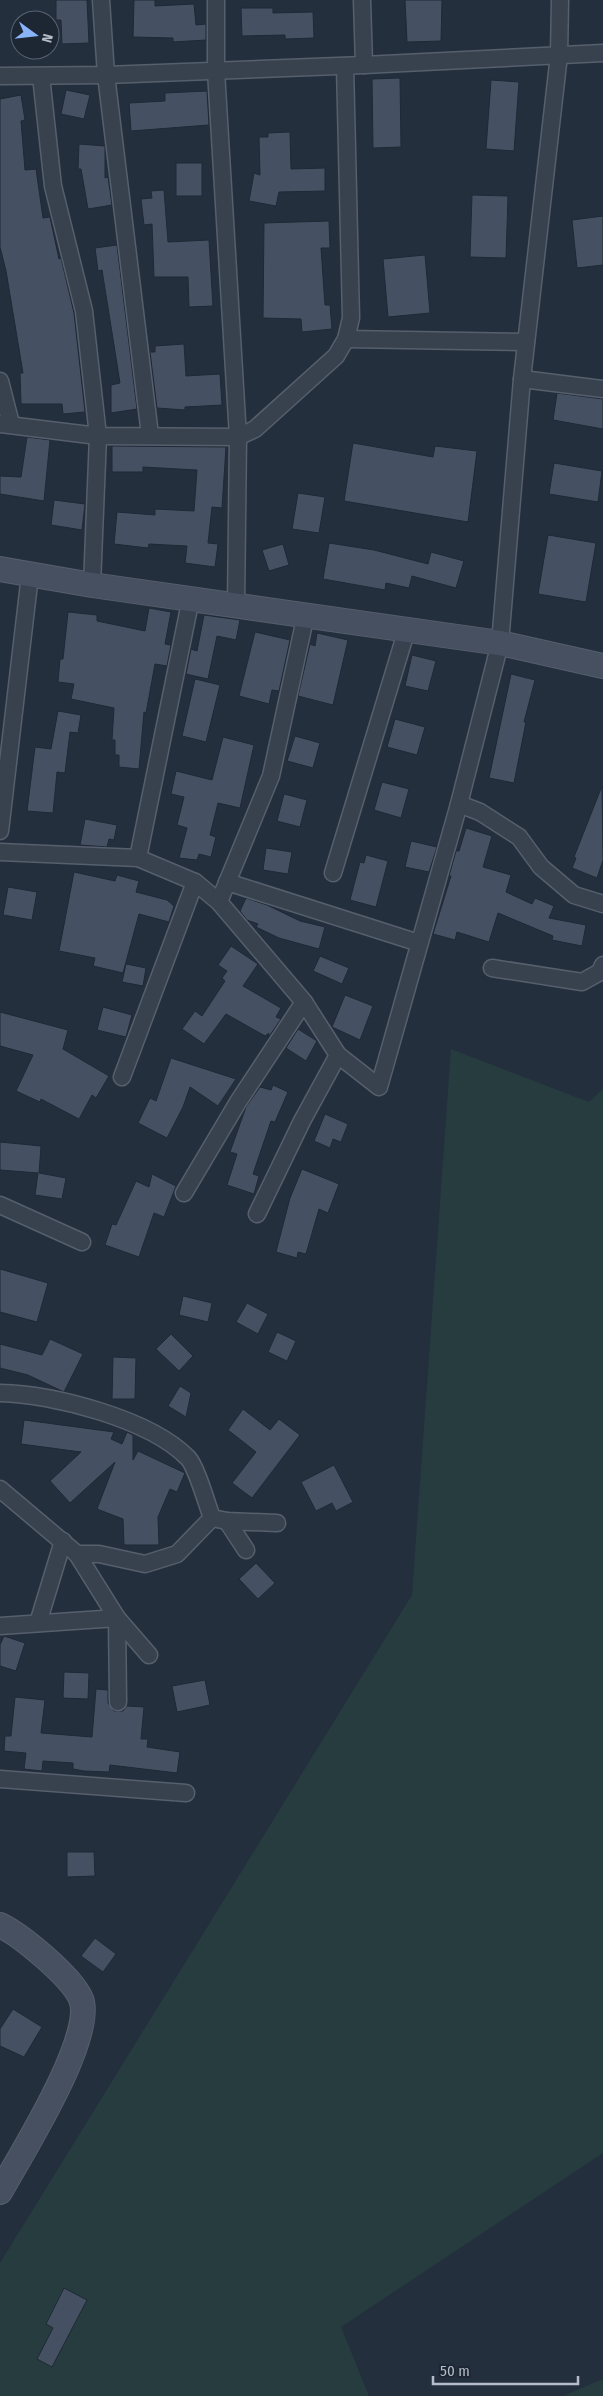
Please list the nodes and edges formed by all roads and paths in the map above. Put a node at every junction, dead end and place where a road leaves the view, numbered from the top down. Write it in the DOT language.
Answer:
graph roads {
  1 [pos="101,0"];
  2 [pos="216,0"];
  3 [pos="362,0"];
  4 [pos="560,0"];
  5 [pos="603,53"];
  6 [pos="558,55"];
  7 [pos="364,65"];
  8 [pos="345,66"];
  9 [pos="216,71"];
  10 [pos="106,75"];
  11 [pos="0,76"];
  12 [pos="41,76"];
  13 [pos="346,339"];
  14 [pos="526,342"];
  15 [pos="522,379"];
  16 [pos="0,381"];
  17 [pos="603,389"];
  18 [pos="6,424"];
  19 [pos="150,435"];
  20 [pos="98,436"];
  21 [pos="238,436"];
  22 [pos="0,569"];
  23 [pos="30,575"];
  24 [pos="92,585"];
  25 [pos="191,598"];
  26 [pos="236,606"];
  27 [pos="306,614"];
  28 [pos="407,629"];
  29 [pos="500,643"];
  30 [pos="603,666"];
  31 [pos="459,804"];
  32 [pos="0,831"];
  33 [pos="0,852"];
  34 [pos="138,858"];
  35 [pos="333,873"];
  36 [pos="195,882"];
  37 [pos="227,882"];
  38 [pos="219,902"];
  39 [pos="603,904"];
  40 [pos="419,943"];
  41 [pos="603,965"];
  42 [pos="492,968"];
  43 [pos="304,1002"];
  44 [pos="338,1055"];
  45 [pos="122,1077"];
  46 [pos="184,1193"];
  47 [pos="0,1205"];
  48 [pos="257,1214"];
  49 [pos="82,1242"];
  50 [pos="0,1393"];
  51 [pos="0,1489"];
  52 [pos="220,1519"];
  53 [pos="277,1523"];
  54 [pos="63,1542"];
  55 [pos="246,1550"];
  56 [pos="77,1554"];
  57 [pos="117,1618"];
  58 [pos="38,1623"];
  59 [pos="0,1626"];
  60 [pos="149,1655"];
  61 [pos="118,1702"];
  62 [pos="0,1779"];
  63 [pos="186,1793"];
  64 [pos="0,1925"];
  65 [pos="0,2192"];
  1 -- 10 [label="street"];
  2 -- 9 [label="street"];
  3 -- 7 [label="street"];
  4 -- 6 [label="street"];
  5 -- 6 [label="street"];
  6 -- 7 [label="street"];
  6 -- 14 [label="street"];
  7 -- 8 [label="street"];
  8 -- 9 [label="street"];
  8 -- 13 [label="street"];
  9 -- 10 [label="street"];
  9 -- 21 [label="street"];
  10 -- 12 [label="street"];
  10 -- 19 [label="street"];
  11 -- 12 [label="street"];
  12 -- 20 [label="street"];
  13 -- 14 [label="street"];
  13 -- 21 [label="street"];
  14 -- 15 [label="street"];
  15 -- 17 [label="street"];
  15 -- 29 [label="street"];
  16 -- 18 [label="street"];
  18 -- 20 [label="street"];
  19 -- 20 [label="street"];
  19 -- 21 [label="street"];
  20 -- 24 [label="street"];
  21 -- 26 [label="street"];
  22 -- 23 [label="street"];
  23 -- 24 [label="street"];
  23 -- 32 [label="street"];
  24 -- 25 [label="street"];
  25 -- 26 [label="street"];
  25 -- 34 [label="street"];
  26 -- 27 [label="street"];
  27 -- 28 [label="street"];
  27 -- 37 [label="street"];
  28 -- 29 [label="street"];
  28 -- 35 [label="street"];
  29 -- 30 [label="street"];
  29 -- 31 [label="street"];
  31 -- 39 [label="street"];
  31 -- 40 [label="street"];
  33 -- 34 [label="street"];
  34 -- 36 [label="street"];
  36 -- 38 [label="street"];
  36 -- 45 [label="street"];
  37 -- 38 [label="street"];
  37 -- 40 [label="street"];
  38 -- 43 [label="street"];
  40 -- 44 [label="street"];
  41 -- 42 [label="street"];
  43 -- 44 [label="street"];
  43 -- 46 [label="street"];
  44 -- 48 [label="street"];
  47 -- 49 [label="street"];
  50 -- 52 [label="street"];
  51 -- 54 [label="street"];
  52 -- 53 [label="street"];
  52 -- 55 [label="street"];
  52 -- 56 [label="street"];
  54 -- 56 [label="street"];
  54 -- 58 [label="street"];
  56 -- 57 [label="street"];
  57 -- 58 [label="street"];
  57 -- 60 [label="street"];
  57 -- 61 [label="street"];
  58 -- 59 [label="street"];
  62 -- 63 [label="street"];
  64 -- 65 [label="street"];
}
